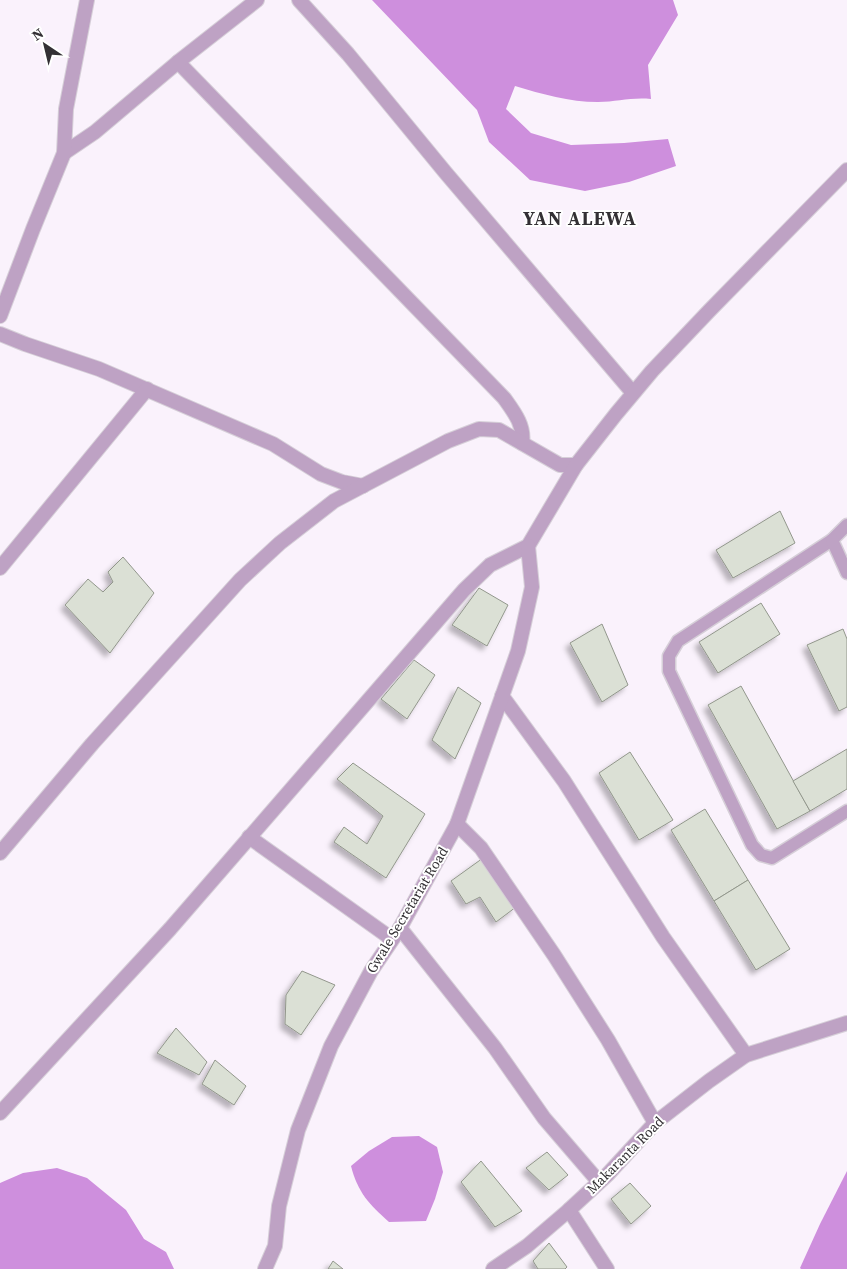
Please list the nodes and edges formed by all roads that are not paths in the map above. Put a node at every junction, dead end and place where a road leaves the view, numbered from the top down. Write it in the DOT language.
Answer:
graph roads {
  1 [pos="87,0"];
  2 [pos="257,0"];
  3 [pos="299,0"];
  4 [pos="178,62"];
  5 [pos="64,153"];
  6 [pos="847,170"];
  7 [pos="0,316"];
  8 [pos="0,334"];
  9 [pos="146,389"];
  10 [pos="633,393"];
  11 [pos="522,443"];
  12 [pos="576,465"];
  13 [pos="363,486"];
  14 [pos="847,525"];
  15 [pos="832,540"];
  16 [pos="528,546"];
  17 [pos="0,568"];
  18 [pos="847,574"];
  19 [pos="502,696"];
  20 [pos="847,811"];
  21 [pos="457,824"];
  22 [pos="249,837"];
  23 [pos="0,853"];
  24 [pos="396,933"];
  25 [pos="847,1024"];
  26 [pos="746,1055"];
  27 [pos="0,1113"];
  28 [pos="654,1123"];
  29 [pos="599,1182"];
  30 [pos="568,1210"];
  31 [pos="265,1269"];
  32 [pos="493,1269"];
  33 [pos="607,1269"];
  1 -- 5 [label="street"];
  2 -- 4 [label="street"];
  3 -- 10 [label="street"];
  4 -- 5 [label="street"];
  4 -- 11 [label="street"];
  5 -- 7 [label="street"];
  6 -- 10 [label="street"];
  8 -- 9 [label="street"];
  9 -- 13 [label="street"];
  9 -- 17 [label="street"];
  10 -- 12 [label="street"];
  11 -- 12 [label="street"];
  11 -- 13 [label="street"];
  12 -- 16 [label="street"];
  13 -- 23 [label="street"];
  14 -- 15 [label="lane"];
  15 -- 18 [label="lane"];
  15 -- 20 [label="lane"];
  16 -- 19 [label="street, Gwale Secretariat Road"];
  16 -- 22 [label="street"];
  19 -- 21 [label="street, Gwale Secretariat Road"];
  19 -- 26 [label="street"];
  21 -- 24 [label="street, Gwale Secretariat Road"];
  21 -- 28 [label="street"];
  22 -- 24 [label="street"];
  22 -- 27 [label="street"];
  24 -- 29 [label="street"];
  24 -- 31 [label="street, Gwale Secretariat Road"];
  25 -- 26 [label="street, Makaranta Road"];
  26 -- 28 [label="street, Makaranta Road"];
  28 -- 29 [label="street, Makaranta Road"];
  29 -- 30 [label="street, Makaranta Road"];
  30 -- 32 [label="street, Makaranta Road"];
  30 -- 33 [label="street"];
}
